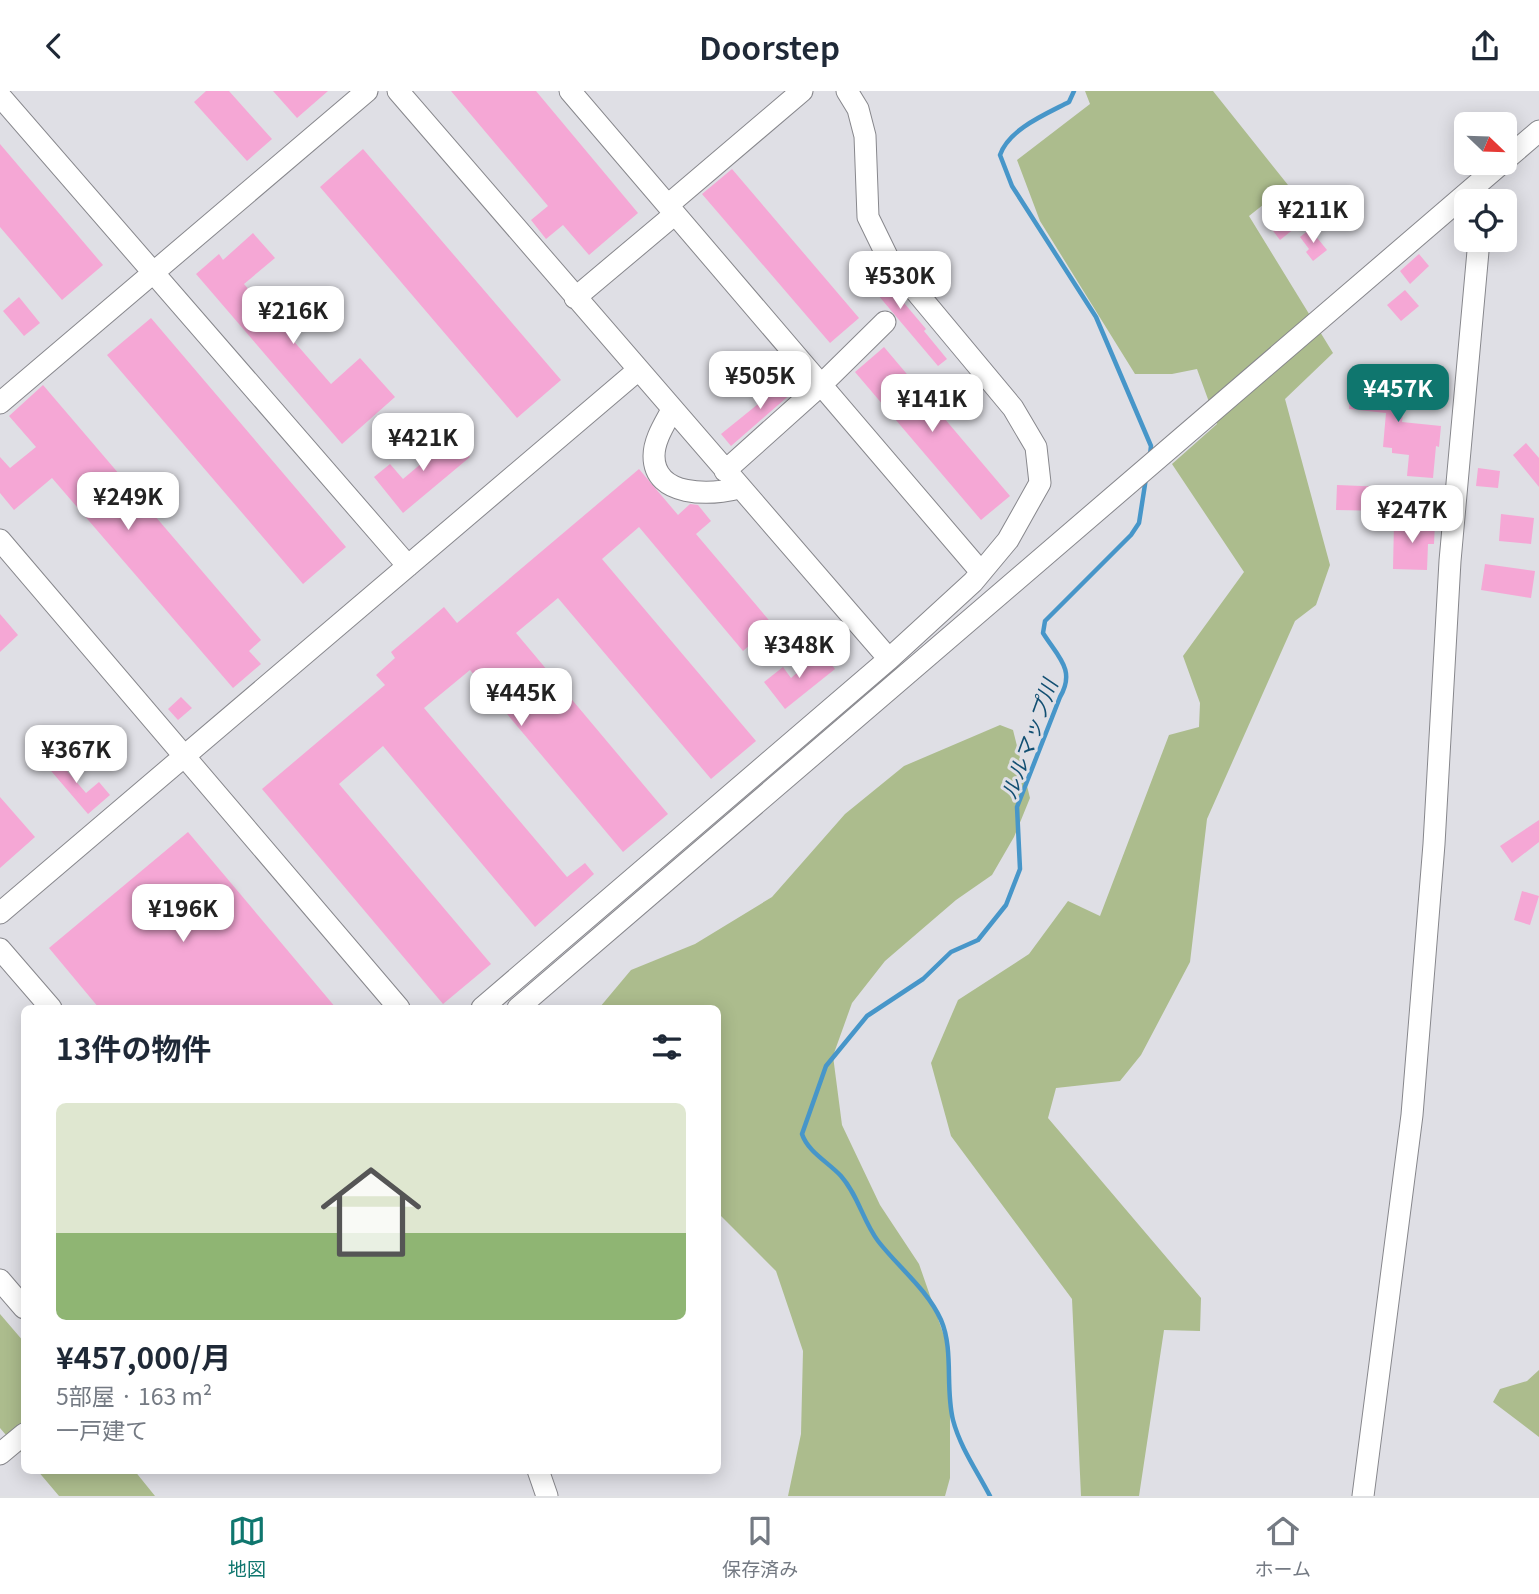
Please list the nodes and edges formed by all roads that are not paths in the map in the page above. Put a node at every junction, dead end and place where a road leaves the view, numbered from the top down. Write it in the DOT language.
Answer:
graph roads {
  1 [pos="367,91"];
  2 [pos="398,91"];
  3 [pos="570,91"];
  4 [pos="802,91"];
  5 [pos="847,91"];
  6 [pos="0,96"];
  7 [pos="1539,131"];
  8 [pos="1517,149"];
  9 [pos="1489,175"];
  10 [pos="1476,189"];
  11 [pos="1454,209"];
  12 [pos="671,210"];
  13 [pos="1478,252"];
  14 [pos="152,274"];
  15 [pos="575,298"];
  16 [pos="885,322"];
  17 [pos="637,371"];
  18 [pos="821,385"];
  19 [pos="0,403"];
  20 [pos="672,410"];
  21 [pos="732,480"];
  22 [pos="0,540"];
  23 [pos="408,566"];
  24 [pos="981,572"];
  25 [pos="889,659"];
  26 [pos="185,755"];
  27 [pos="0,913"];
  28 [pos="0,949"];
  29 [pos="48,1005"];
  30 [pos="396,1005"];
  31 [pos="485,1005"];
  32 [pos="521,1005"];
  33 [pos="0,1280"];
  34 [pos="21,1304"];
  35 [pos="21,1436"];
  36 [pos="0,1454"];
  37 [pos="540,1474"];
  38 [pos="548,1496"];
  39 [pos="1363,1496"];
  1 -- 14 [label="street"];
  2 -- 15 [label="street"];
  3 -- 12 [label="street"];
  4 -- 12 [label="street"];
  5 -- 24 [label="street"];
  6 -- 14 [label="street"];
  7 -- 8 [label="street"];
  9 -- 10 [label="street"];
  11 -- 32 [label="street"];
  12 -- 15 [label="street"];
  12 -- 18 [label="street"];
  13 -- 39 [label="street"];
  14 -- 19 [label="street"];
  14 -- 23 [label="street"];
  15 -- 17 [label="street"];
  16 -- 18 [label="street"];
  17 -- 20 [label="street"];
  17 -- 23 [label="street"];
  18 -- 21 [label="street"];
  18 -- 24 [label="street"];
  20 -- 21 [label="street"];
  20 -- 21 [label="street"];
  21 -- 25 [label="street"];
  22 -- 26 [label="street"];
  23 -- 26 [label="street"];
  24 -- 25 [label="street"];
  25 -- 31 [label="street"];
  26 -- 27 [label="street"];
  26 -- 30 [label="street"];
  28 -- 29 [label="street"];
  33 -- 34 [label="street"];
  35 -- 36 [label="street"];
  37 -- 38 [label="street"];
}
